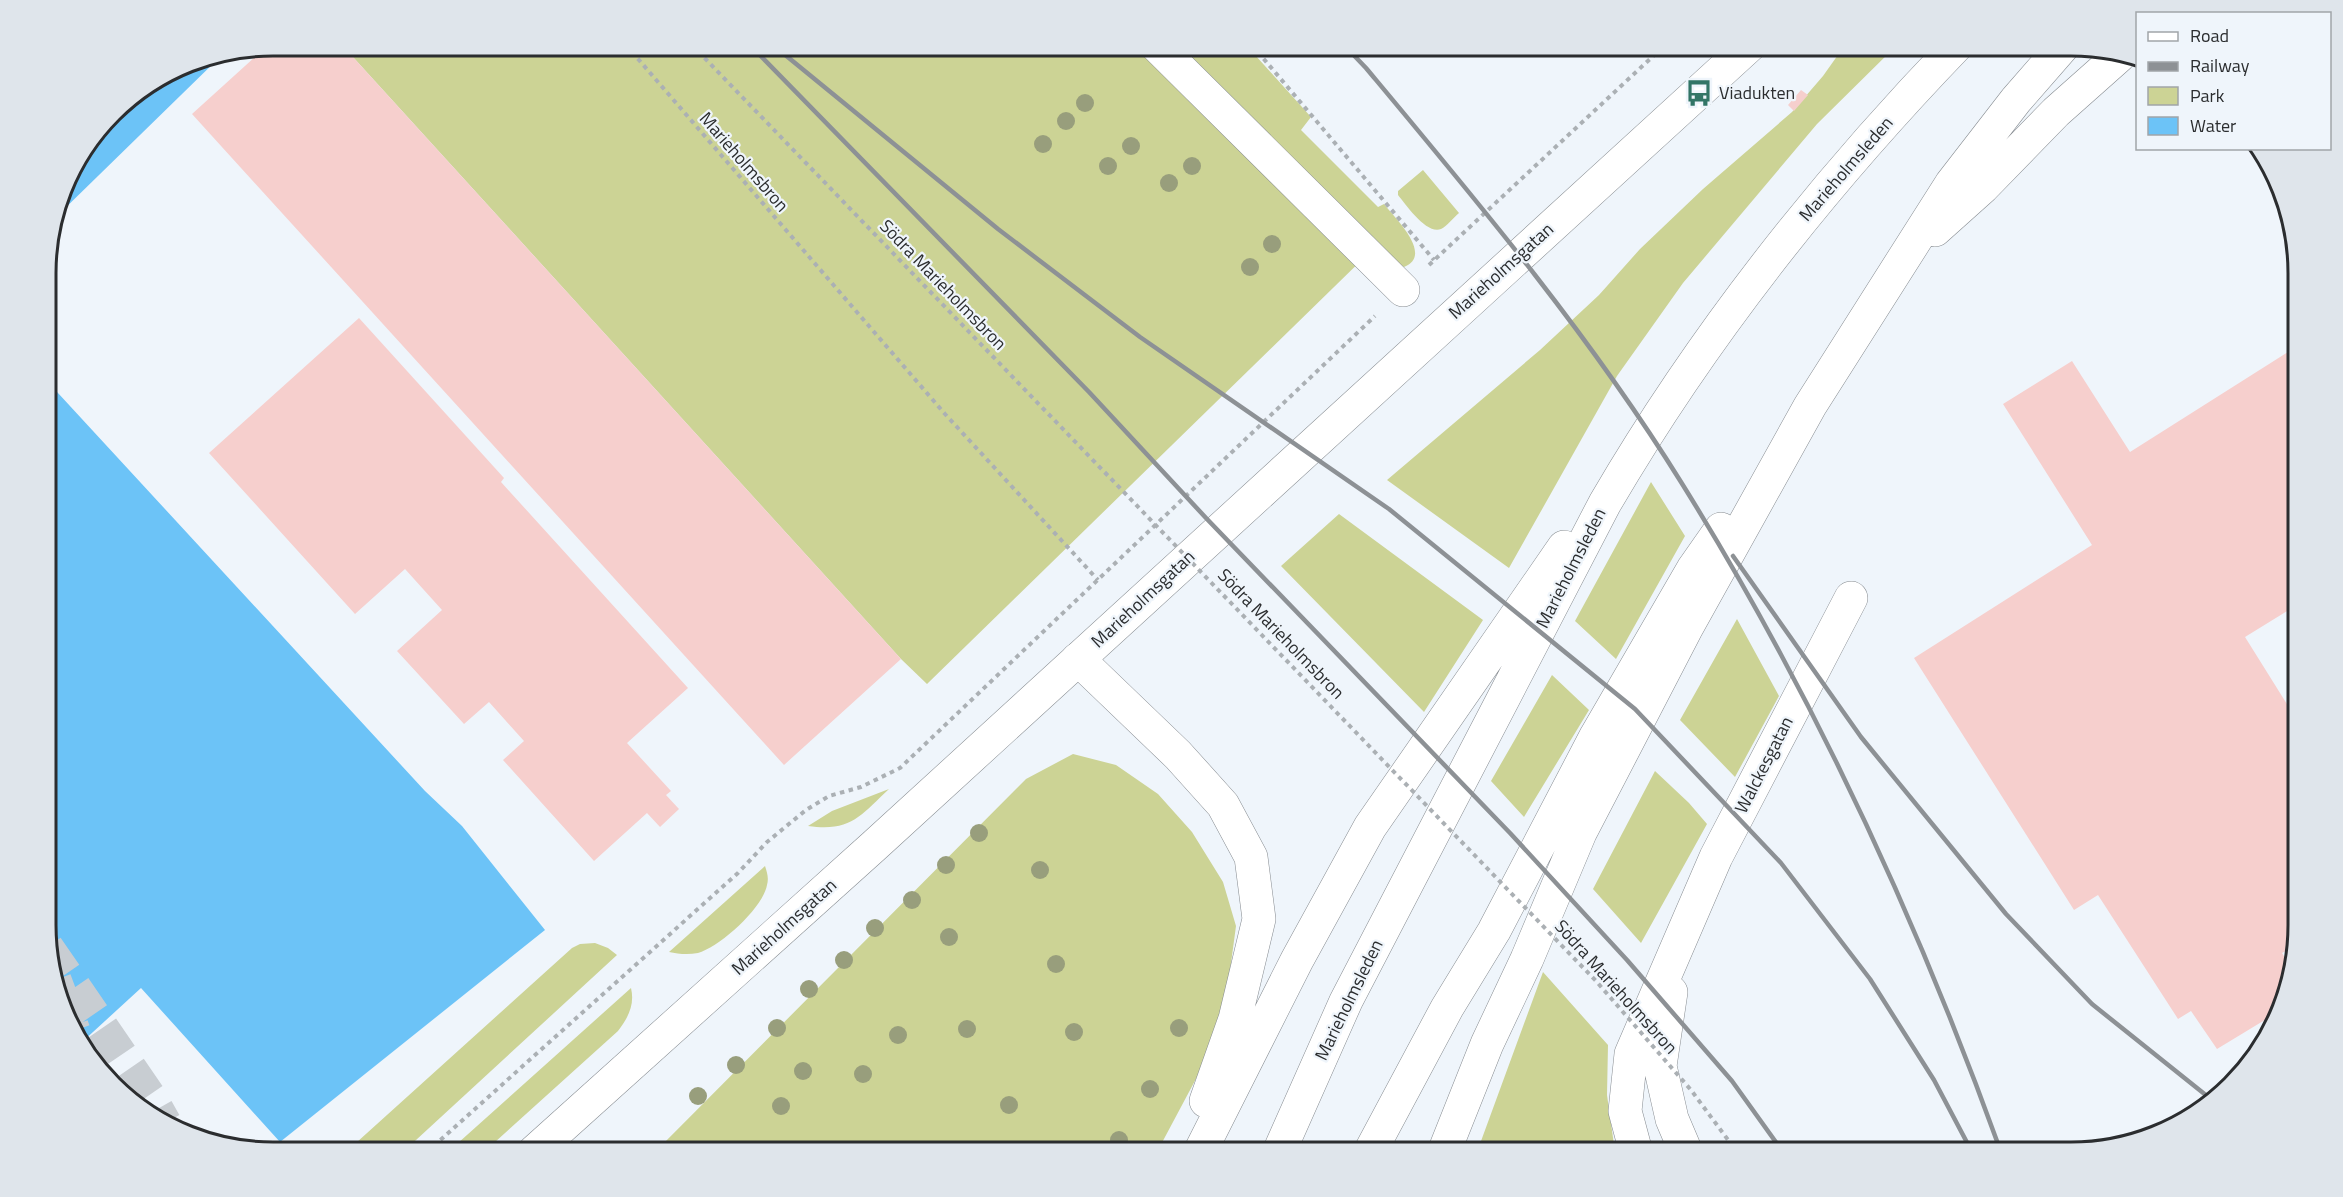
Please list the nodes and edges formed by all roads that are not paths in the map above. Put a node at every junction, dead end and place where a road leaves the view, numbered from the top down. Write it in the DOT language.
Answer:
graph roads {
  1 [pos="1167,56"];
  2 [pos="1738,56"];
  3 [pos="1947,56"];
  4 [pos="2054,56"];
  5 [pos="2114,60"];
  6 [pos="1906,256"];
  7 [pos="1403,290"];
  8 [pos="1810,406"];
  9 [pos="1629,462"];
  10 [pos="1851,598"];
  11 [pos="1078,659"];
  12 [pos="1682,934"];
  13 [pos="545,1142"];
  14 [pos="1192,1142"];
  15 [pos="1205,1142"];
  16 [pos="1283,1142"];
  17 [pos="1375,1142"];
  18 [pos="1448,1142"];
  19 [pos="1633,1142"];
  20 [pos="1682,1142"];
  1 -- 7 [label="main road"];
  2 -- 11 [label="main road, Marieholmsgatan"];
  3 -- 9 [label="main road, Marieholmsleden"];
  4 -- 6 [label="main road"];
  5 -- 6 [label="main road"];
  6 -- 8 [label="main road"];
  8 -- 17 [label="main road"];
  8 -- 18 [label="main road"];
  9 -- 15 [label="main road"];
  9 -- 16 [label="main road, Marieholmsleden"];
  10 -- 12 [label="main road, Walckesgatan"];
  11 -- 13 [label="main road, Marieholmsgatan"];
  11 -- 14 [label="main road"];
  12 -- 19 [label="main road, Walckesgatan"];
  12 -- 20 [label="main road, Walckesgatan"];
}
